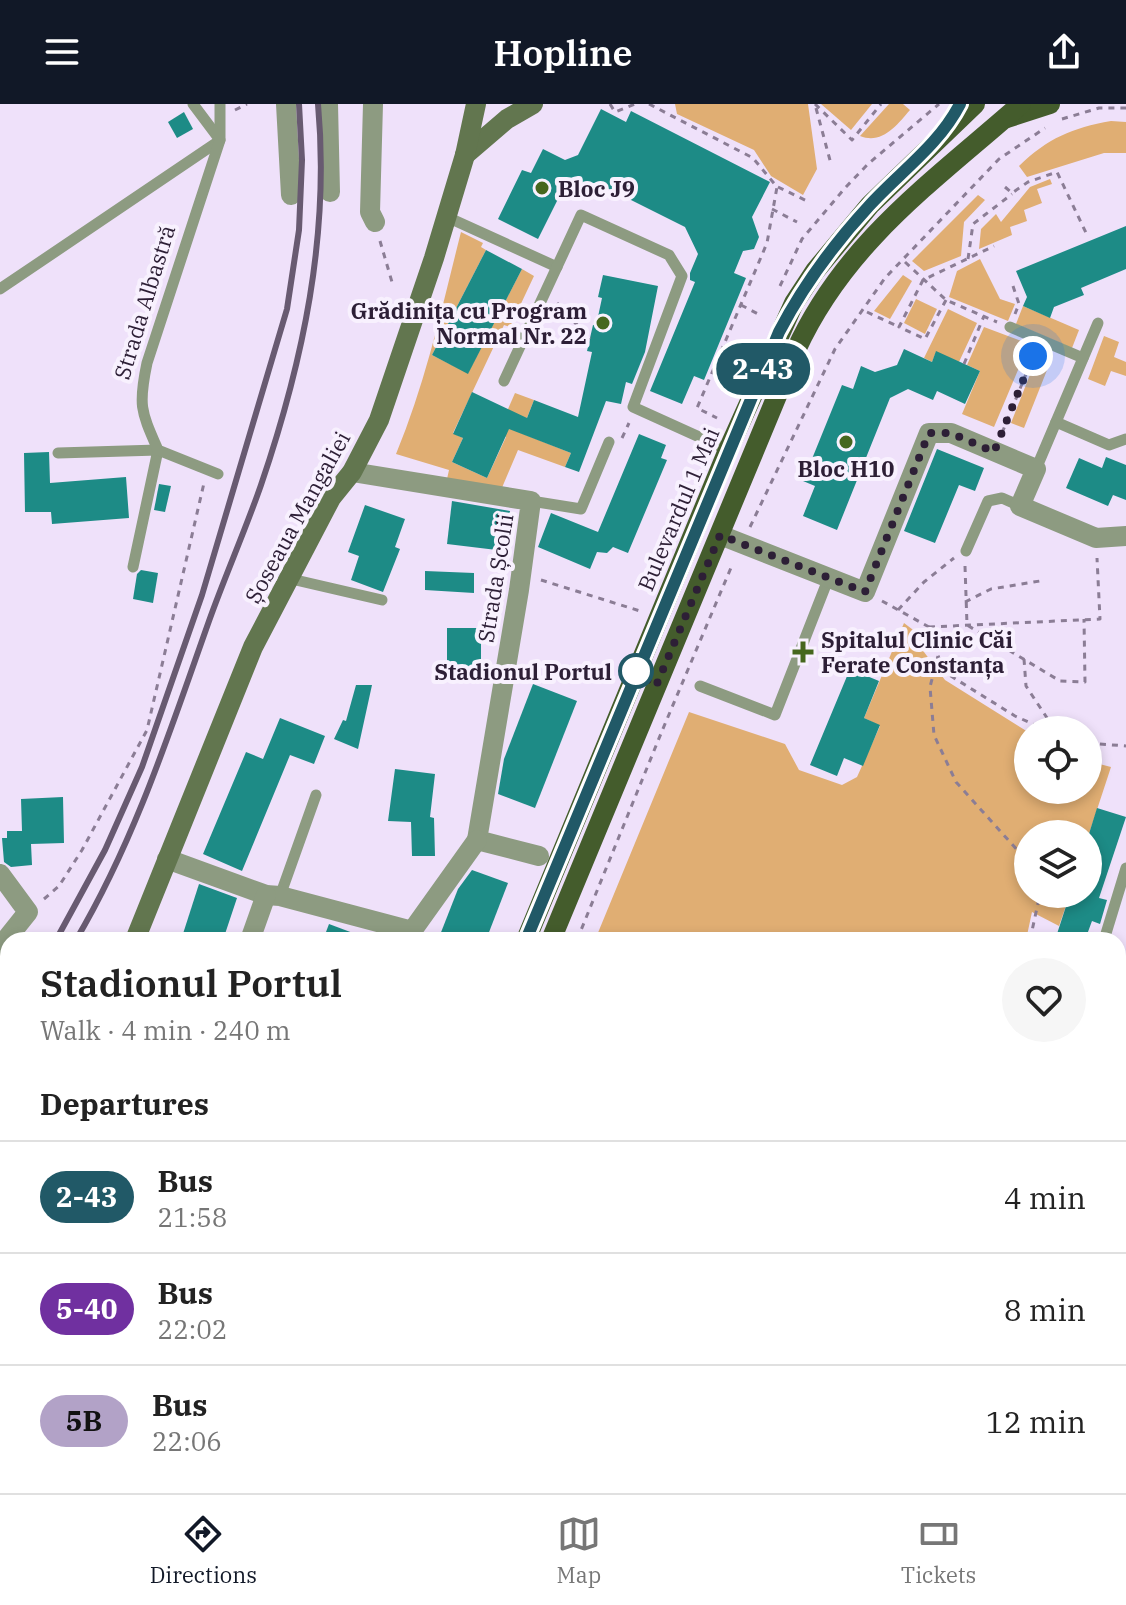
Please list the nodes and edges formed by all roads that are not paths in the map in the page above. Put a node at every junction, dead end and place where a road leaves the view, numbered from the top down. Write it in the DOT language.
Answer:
graph roads {
  1 [pos="193,104"];
  2 [pos="220,104"];
  3 [pos="286,104"];
  4 [pos="328,104"];
  5 [pos="373,104"];
  6 [pos="476,104"];
  7 [pos="533,104"];
  8 [pos="960,104"];
  9 [pos="975,104"];
  10 [pos="1021,104"];
  11 [pos="1054,112"];
  12 [pos="1004,119"];
  13 [pos="937,139"];
  14 [pos="220,140"];
  15 [pos="465,155"];
  16 [pos="330,192"];
  17 [pos="291,195"];
  18 [pos="447,217"];
  19 [pos="375,222"];
  20 [pos="557,267"];
  21 [pos="0,289"];
  22 [pos="1098,323"];
  23 [pos="1010,327"];
  24 [pos="1083,358"];
  25 [pos="504,381"];
  26 [pos="1056,422"];
  27 [pos="1126,439"];
  28 [pos="609,442"];
  29 [pos="158,450"];
  30 [pos="728,450"];
  31 [pos="58,453"];
  32 [pos="1036,469"];
  33 [pos="212,472"];
  34 [pos="352,472"];
  35 [pos="531,501"];
  36 [pos="1020,506"];
  37 [pos="720,535"];
  38 [pos="1126,536"];
  39 [pos="966,551"];
  40 [pos="133,567"];
  41 [pos="829,577"];
  42 [pos="287,578"];
  43 [pos="382,600"];
  44 [pos="700,686"];
  45 [pos="316,795"];
  46 [pos="477,840"];
  47 [pos="539,856"];
  48 [pos="167,859"];
  49 [pos="1126,868"];
  50 [pos="0,874"];
  51 [pos="273,895"];
  52 [pos="12,932"];
  53 [pos="138,932"];
  54 [pos="254,932"];
  55 [pos="529,932"];
  56 [pos="554,932"];
  57 [pos="1106,932"];
  1 -- 14 [label="lane"];
  2 -- 14 [label="lane, Strada Albastră"];
  3 -- 17 [label="street"];
  4 -- 16 [label="street"];
  5 -- 19 [label="street"];
  6 -- 15 [label="street, Șoseaua Mangaliei"];
  7 -- 15 [label="street"];
  8 -- 13 [label="main road"];
  9 -- 13 [label="main road, Bulevardul 1 Mai"];
  10 -- 12 [label="main road"];
  11 -- 12 [label="main road"];
  12 -- 37 [label="main road"];
  13 -- 30 [label="main road, Bulevardul 1 Mai"];
  14 -- 21 [label="lane"];
  14 -- 29 [label="lane, Strada Albastră"];
  15 -- 18 [label="street, Șoseaua Mangaliei"];
  18 -- 20 [label="lane"];
  18 -- 34 [label="street, Șoseaua Mangaliei"];
  20 -- 25 [label="lane"];
  20 -- 30 [label="lane"];
  22 -- 24 [label="lane"];
  23 -- 24 [label="lane"];
  24 -- 26 [label="lane"];
  26 -- 27 [label="lane"];
  26 -- 32 [label="lane"];
  28 -- 35 [label="lane"];
  29 -- 31 [label="lane"];
  29 -- 33 [label="lane"];
  29 -- 40 [label="lane"];
  30 -- 55 [label="main road, Bulevardul 1 Mai"];
  32 -- 36 [label="street"];
  32 -- 41 [label="street"];
  34 -- 35 [label="street, Strada Școlii"];
  34 -- 42 [label="street, Șoseaua Mangaliei"];
  35 -- 46 [label="street, Strada Școlii"];
  36 -- 38 [label="street"];
  36 -- 39 [label="lane"];
  37 -- 41 [label="street"];
  37 -- 56 [label="main road"];
  41 -- 44 [label="lane"];
  42 -- 43 [label="lane"];
  42 -- 48 [label="street, Șoseaua Mangaliei"];
  45 -- 51 [label="lane"];
  46 -- 47 [label="street"];
  46 -- 51 [label="street, Strada Școlii"];
  48 -- 51 [label="street"];
  48 -- 53 [label="street, Șoseaua Mangaliei"];
  49 -- 57 [label="lane"];
  50 -- 52 [label="street"];
  51 -- 54 [label="street"];
}
